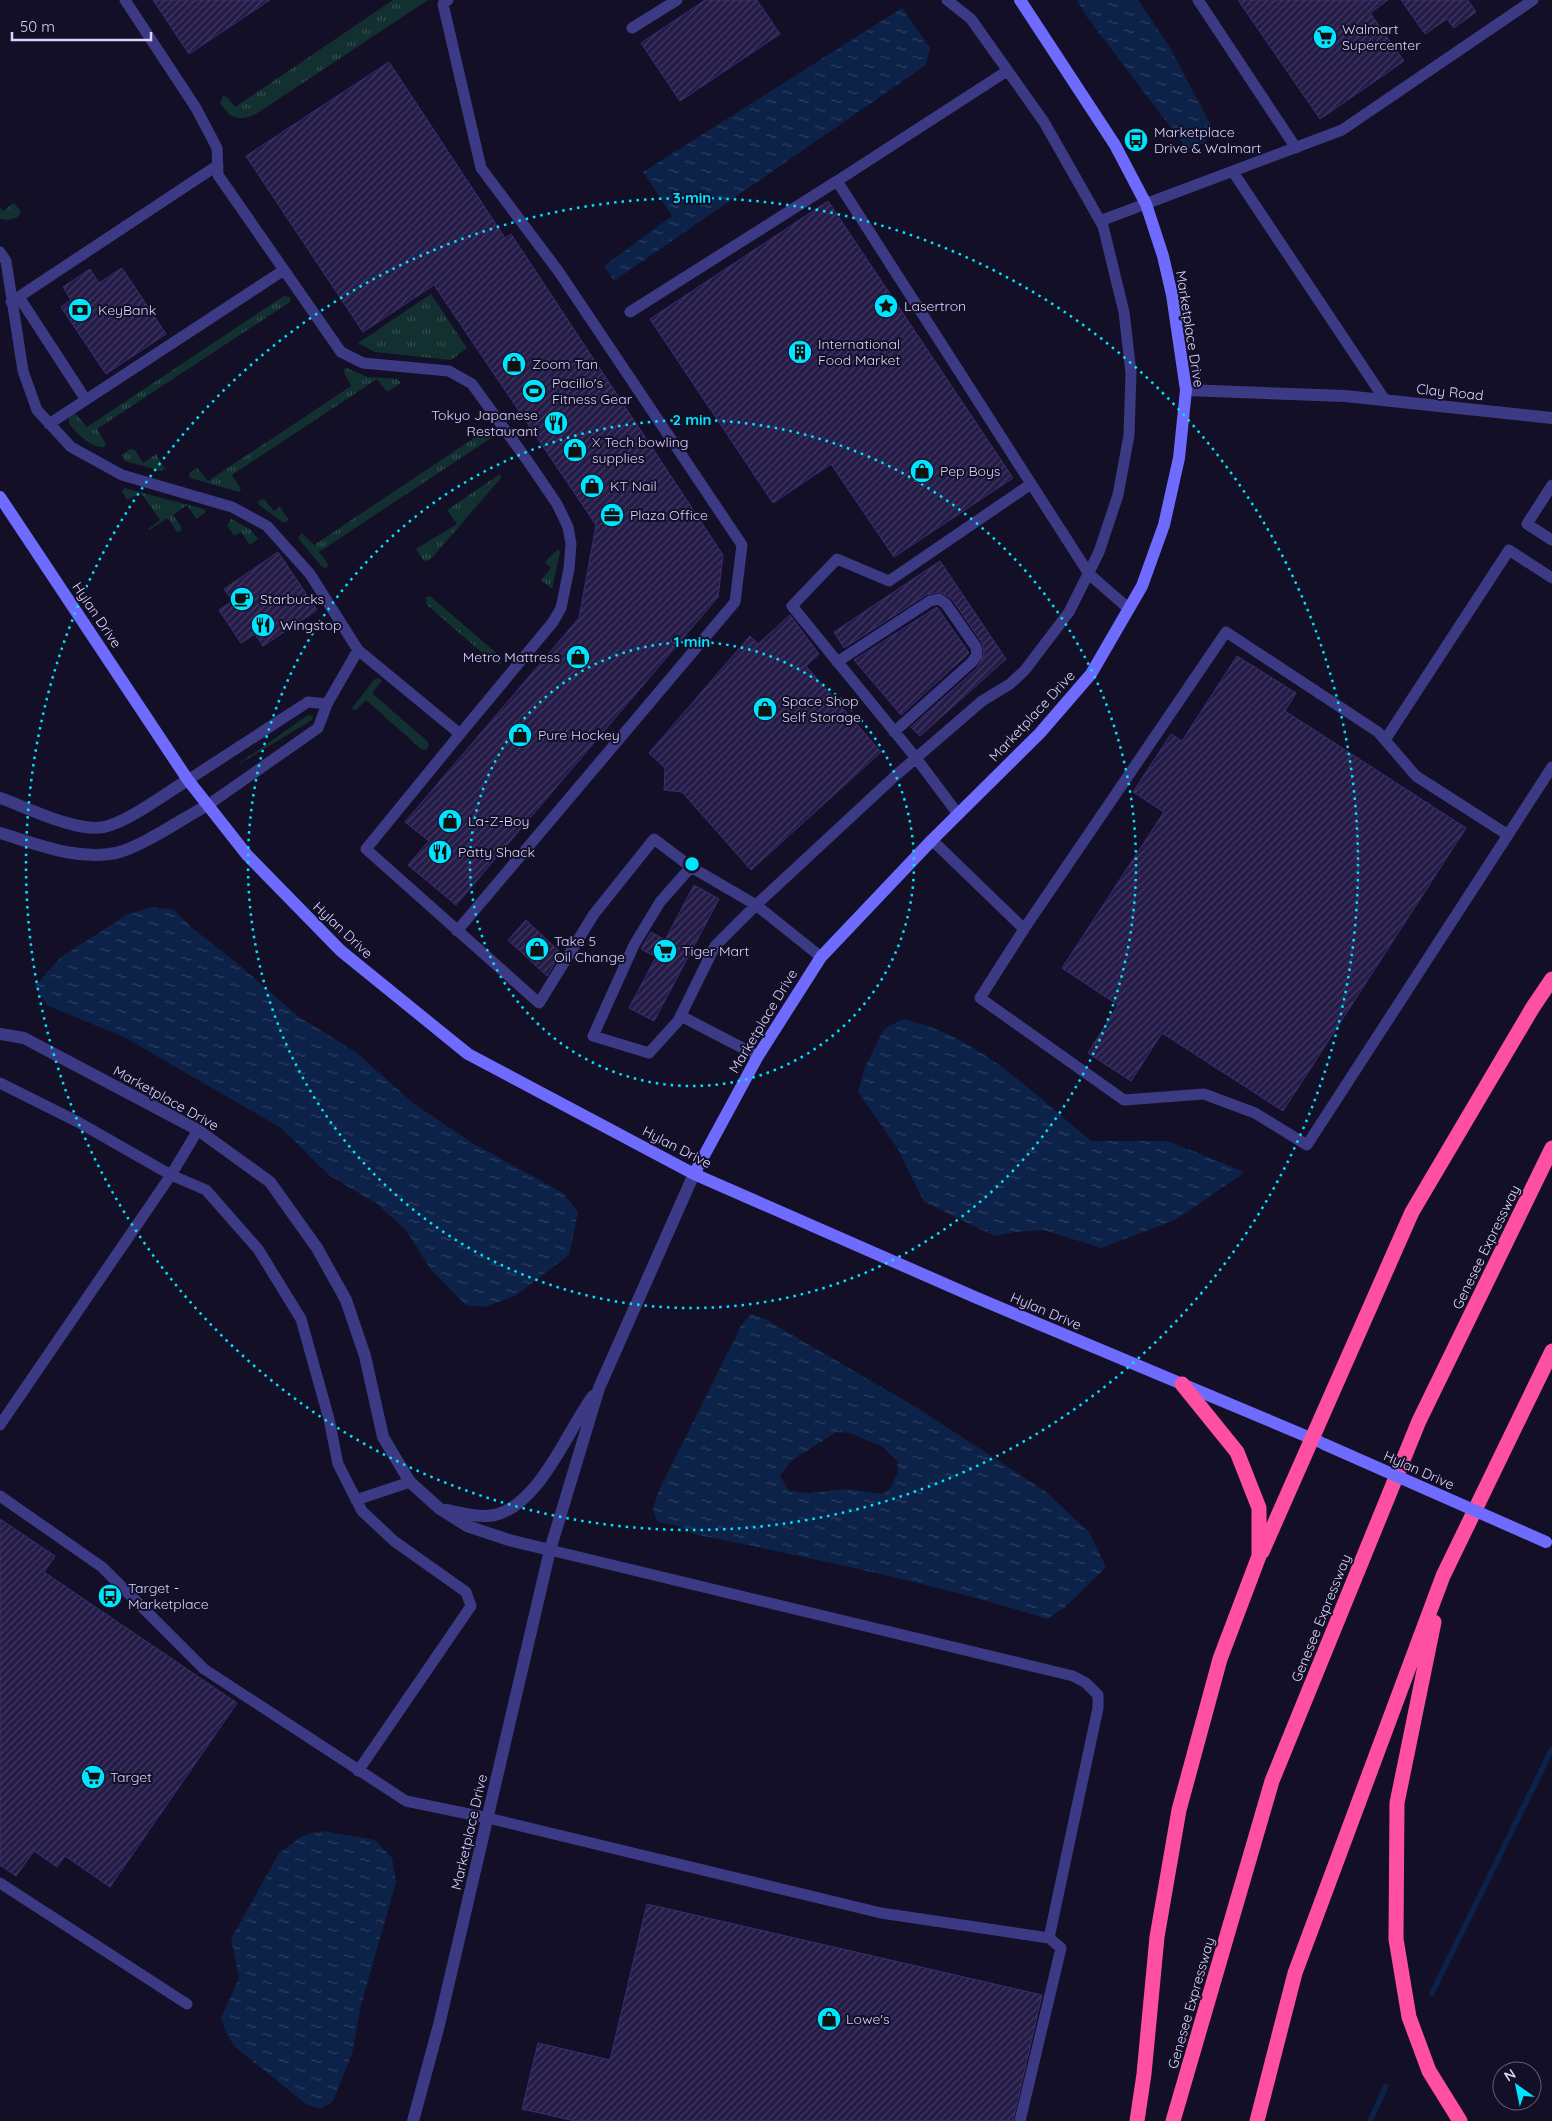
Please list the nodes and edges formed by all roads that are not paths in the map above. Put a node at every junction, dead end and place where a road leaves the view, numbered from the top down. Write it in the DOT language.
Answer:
graph roads {
  1 [pos="125,0"];
  2 [pos="448,0"];
  3 [pos="677,0"];
  4 [pos="947,0"];
  5 [pos="1020,0"];
  6 [pos="1198,0"];
  7 [pos="1533,0"];
  8 [pos="632,28"];
  9 [pos="1008,71"];
  10 [pos="1296,148"];
  11 [pos="218,165"];
  12 [pos="1233,172"];
  13 [pos="837,181"];
  14 [pos="1146,204"];
  15 [pos="1100,221"];
  16 [pos="0,252"];
  17 [pos="284,270"];
  18 [pos="15,300"];
  19 [pos="630,312"];
  20 [pos="1186,390"];
  21 [pos="86,400"];
  22 [pos="1385,400"];
  23 [pos="1552,418"];
  24 [pos="49,424"];
  25 [pos="1031,484"];
  26 [pos="1552,485"];
  27 [pos="0,497"];
  28 [pos="1552,540"];
  29 [pos="1089,574"];
  30 [pos="1552,578"];
  31 [pos="1129,609"];
  32 [pos="358,650"];
  33 [pos="837,662"];
  34 [pos="327,704"];
  35 [pos="894,732"];
  36 [pos="460,734"];
  37 [pos="1385,740"];
  38 [pos="916,758"];
  39 [pos="1552,767"];
  40 [pos="188,780"];
  41 [pos="0,798"];
  42 [pos="208,805"];
  43 [pos="958,814"];
  44 [pos="0,833"];
  45 [pos="1508,835"];
  46 [pos="932,840"];
  47 [pos="692,868"];
  48 [pos="756,905"];
  49 [pos="1024,929"];
  50 [pos="457,930"];
  51 [pos="821,957"];
  52 [pos="1552,979"];
  53 [pos="681,1016"];
  54 [pos="0,1034"];
  55 [pos="758,1056"];
  56 [pos="0,1083"];
  57 [pos="198,1130"];
  58 [pos="1552,1148"];
  59 [pos="694,1174"];
  60 [pos="171,1175"];
  61 [pos="1552,1351"];
  62 [pos="1182,1384"];
  63 [pos="599,1388"];
  64 [pos="0,1425"];
  65 [pos="1318,1441"];
  66 [pos="410,1482"];
  67 [pos="0,1496"];
  68 [pos="356,1500"];
  69 [pos="440,1509"];
  70 [pos="1549,1543"];
  71 [pos="550,1550"];
  72 [pos="1259,1556"];
  73 [pos="1443,1576"];
  74 [pos="358,1770"];
  75 [pos="488,1818"];
  76 [pos="0,1883"];
  77 [pos="1049,1938"];
  78 [pos="187,2004"];
  79 [pos="413,2121"];
  80 [pos="1020,2121"];
  81 [pos="1137,2121"];
  82 [pos="1173,2121"];
  83 [pos="1257,2121"];
  84 [pos="1460,2121"];
  1 -- 11 [label="lane"];
  2 -- 50 [label="lane"];
  3 -- 8 [label="lane"];
  4 -- 9 [label="lane"];
  5 -- 14 [label="main road, Marketplace Drive"];
  6 -- 10 [label="lane"];
  7 -- 10 [label="lane"];
  9 -- 13 [label="lane"];
  9 -- 15 [label="lane"];
  10 -- 12 [label="lane"];
  11 -- 17 [label="lane"];
  11 -- 18 [label="lane"];
  12 -- 14 [label="lane"];
  12 -- 22 [label="lane"];
  13 -- 19 [label="lane"];
  13 -- 25 [label="lane"];
  14 -- 15 [label="lane"];
  14 -- 20 [label="main road, Marketplace Drive"];
  15 -- 29 [label="lane"];
  16 -- 18 [label="lane"];
  17 -- 21 [label="lane"];
  17 -- 36 [label="lane"];
  18 -- 21 [label="lane"];
  18 -- 24 [label="lane"];
  20 -- 22 [label="street, Clay Road"];
  20 -- 31 [label="main road, Marketplace Drive"];
  21 -- 24 [label="lane"];
  22 -- 23 [label="street, Clay Road"];
  24 -- 32 [label="lane"];
  25 -- 29 [label="lane"];
  25 -- 33 [label="lane"];
  26 -- 28 [label="lane"];
  27 -- 40 [label="main road, Hylan Drive"];
  29 -- 31 [label="lane"];
  29 -- 38 [label="lane"];
  30 -- 37 [label="lane"];
  31 -- 43 [label="main road, Marketplace Drive"];
  32 -- 34 [label="lane"];
  32 -- 36 [label="lane"];
  33 -- 35 [label="lane"];
  33 -- 35 [label="lane"];
  34 -- 40 [label="lane"];
  34 -- 42 [label="lane"];
  35 -- 38 [label="lane"];
  36 -- 50 [label="lane"];
  37 -- 45 [label="lane"];
  37 -- 49 [label="lane"];
  38 -- 43 [label="lane"];
  38 -- 48 [label="lane"];
  39 -- 45 [label="lane"];
  40 -- 41 [label="street"];
  40 -- 42 [label="main road, Hylan Drive"];
  42 -- 44 [label="street"];
  42 -- 59 [label="main road, Hylan Drive"];
  43 -- 46 [label="main road, Marketplace Drive"];
  45 -- 49 [label="lane"];
  46 -- 49 [label="lane"];
  46 -- 51 [label="main road, Marketplace Drive"];
  47 -- 48 [label="lane"];
  47 -- 50 [label="lane"];
  47 -- 53 [label="lane"];
  48 -- 51 [label="lane"];
  48 -- 53 [label="lane"];
  51 -- 55 [label="main road, Marketplace Drive"];
  52 -- 65 [label="highway"];
  53 -- 55 [label="lane"];
  54 -- 57 [label="street, Marketplace Drive"];
  55 -- 59 [label="main road, Marketplace Drive"];
  56 -- 60 [label="lane"];
  57 -- 60 [label="lane"];
  57 -- 66 [label="street, Marketplace Drive"];
  58 -- 82 [label="highway, Genesee Expressway"];
  59 -- 62 [label="main road, Hylan Drive"];
  59 -- 63 [label="street, Marketplace Drive"];
  60 -- 64 [label="lane"];
  60 -- 68 [label="lane"];
  61 -- 73 [label="highway"];
  62 -- 65 [label="main road, Hylan Drive"];
  62 -- 72 [label="highway"];
  63 -- 69 [label="street, Marketplace Drive"];
  63 -- 71 [label="street, Marketplace Drive"];
  65 -- 70 [label="main road, Hylan Drive, bridge"];
  65 -- 72 [label="highway"];
  66 -- 68 [label="lane"];
  66 -- 69 [label="street, Marketplace Drive"];
  67 -- 74 [label="lane"];
  68 -- 74 [label="lane"];
  69 -- 71 [label="street, Marketplace Drive"];
  71 -- 75 [label="street, Marketplace Drive"];
  71 -- 77 [label="lane"];
  72 -- 81 [label="highway"];
  73 -- 83 [label="highway"];
  73 -- 84 [label="highway"];
  74 -- 75 [label="lane"];
  75 -- 77 [label="lane"];
  75 -- 79 [label="street, Marketplace Drive"];
  76 -- 78 [label="lane"];
  77 -- 80 [label="lane"];
}
